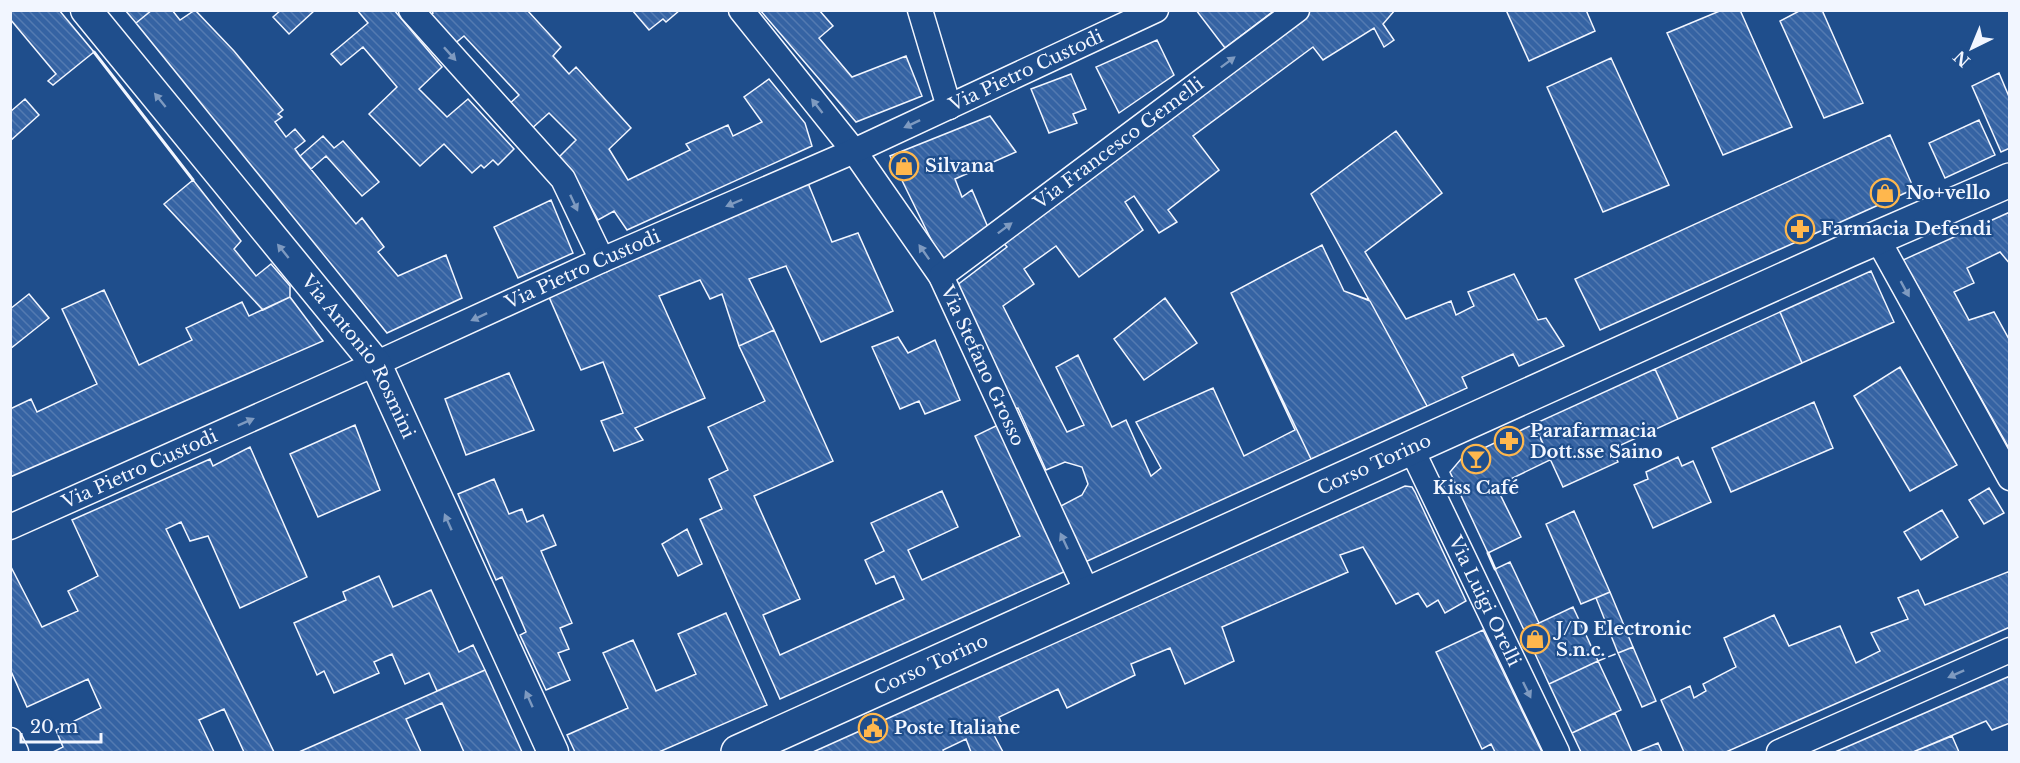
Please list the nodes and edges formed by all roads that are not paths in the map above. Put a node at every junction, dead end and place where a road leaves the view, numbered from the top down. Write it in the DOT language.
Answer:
graph roads {
  1 [pos="86,10"];
  2 [pos="411,10"];
  3 [pos="741,10"];
  4 [pos="920,10"];
  5 [pos="1156,10"];
  6 [pos="1297,10"];
  7 [pos="949,107"];
  8 [pos="854,152"];
  9 [pos="2010,180"];
  10 [pos="1877,238"];
  11 [pos="602,260"];
  12 [pos="941,276"];
  13 [pos="376,364"];
  14 [pos="1411,448"];
  15 [pos="2010,478"];
  16 [pos="10,527"];
  17 [pos="1088,594"];
  18 [pos="2010,650"];
  19 [pos="10,740"];
  20 [pos="16,753"];
  21 [pos="553,753"];
  22 [pos="738,753"];
  23 [pos="1557,753"];
  24 [pos="1779,753"];
  13 -- 1 [label="street, Via Antonio Rosmini, one-way"];
  2 -- 11 [label="street, one-way"];
  8 -- 3 [label="street, Via Stefano Grosso, one-way"];
  4 -- 7 [label="street"];
  5 -- 7 [label="street, Via Pietro Custodi"];
  12 -- 6 [label="street, Via Francesco Gemelli, one-way"];
  7 -- 8 [label="street, Via Pietro Custodi, one-way"];
  8 -- 11 [label="street, Via Pietro Custodi, one-way"];
  12 -- 8 [label="street, Via Stefano Grosso, one-way"];
  9 -- 10 [label="main road, Corso Torino"];
  10 -- 14 [label="main road, Corso Torino"];
  10 -- 15 [label="street, one-way"];
  11 -- 13 [label="street, Via Pietro Custodi, one-way"];
  17 -- 12 [label="street, Via Stefano Grosso, one-way"];
  16 -- 13 [label="street, Via Pietro Custodi, one-way"];
  21 -- 13 [label="street, Via Antonio Rosmini, one-way"];
  14 -- 17 [label="main road, Corso Torino"];
  14 -- 23 [label="street, Via Luigi Orelli, one-way"];
  17 -- 22 [label="main road, Corso Torino"];
  18 -- 24 [label="street, one-way"];
  19 -- 20 [label="street"];
}
